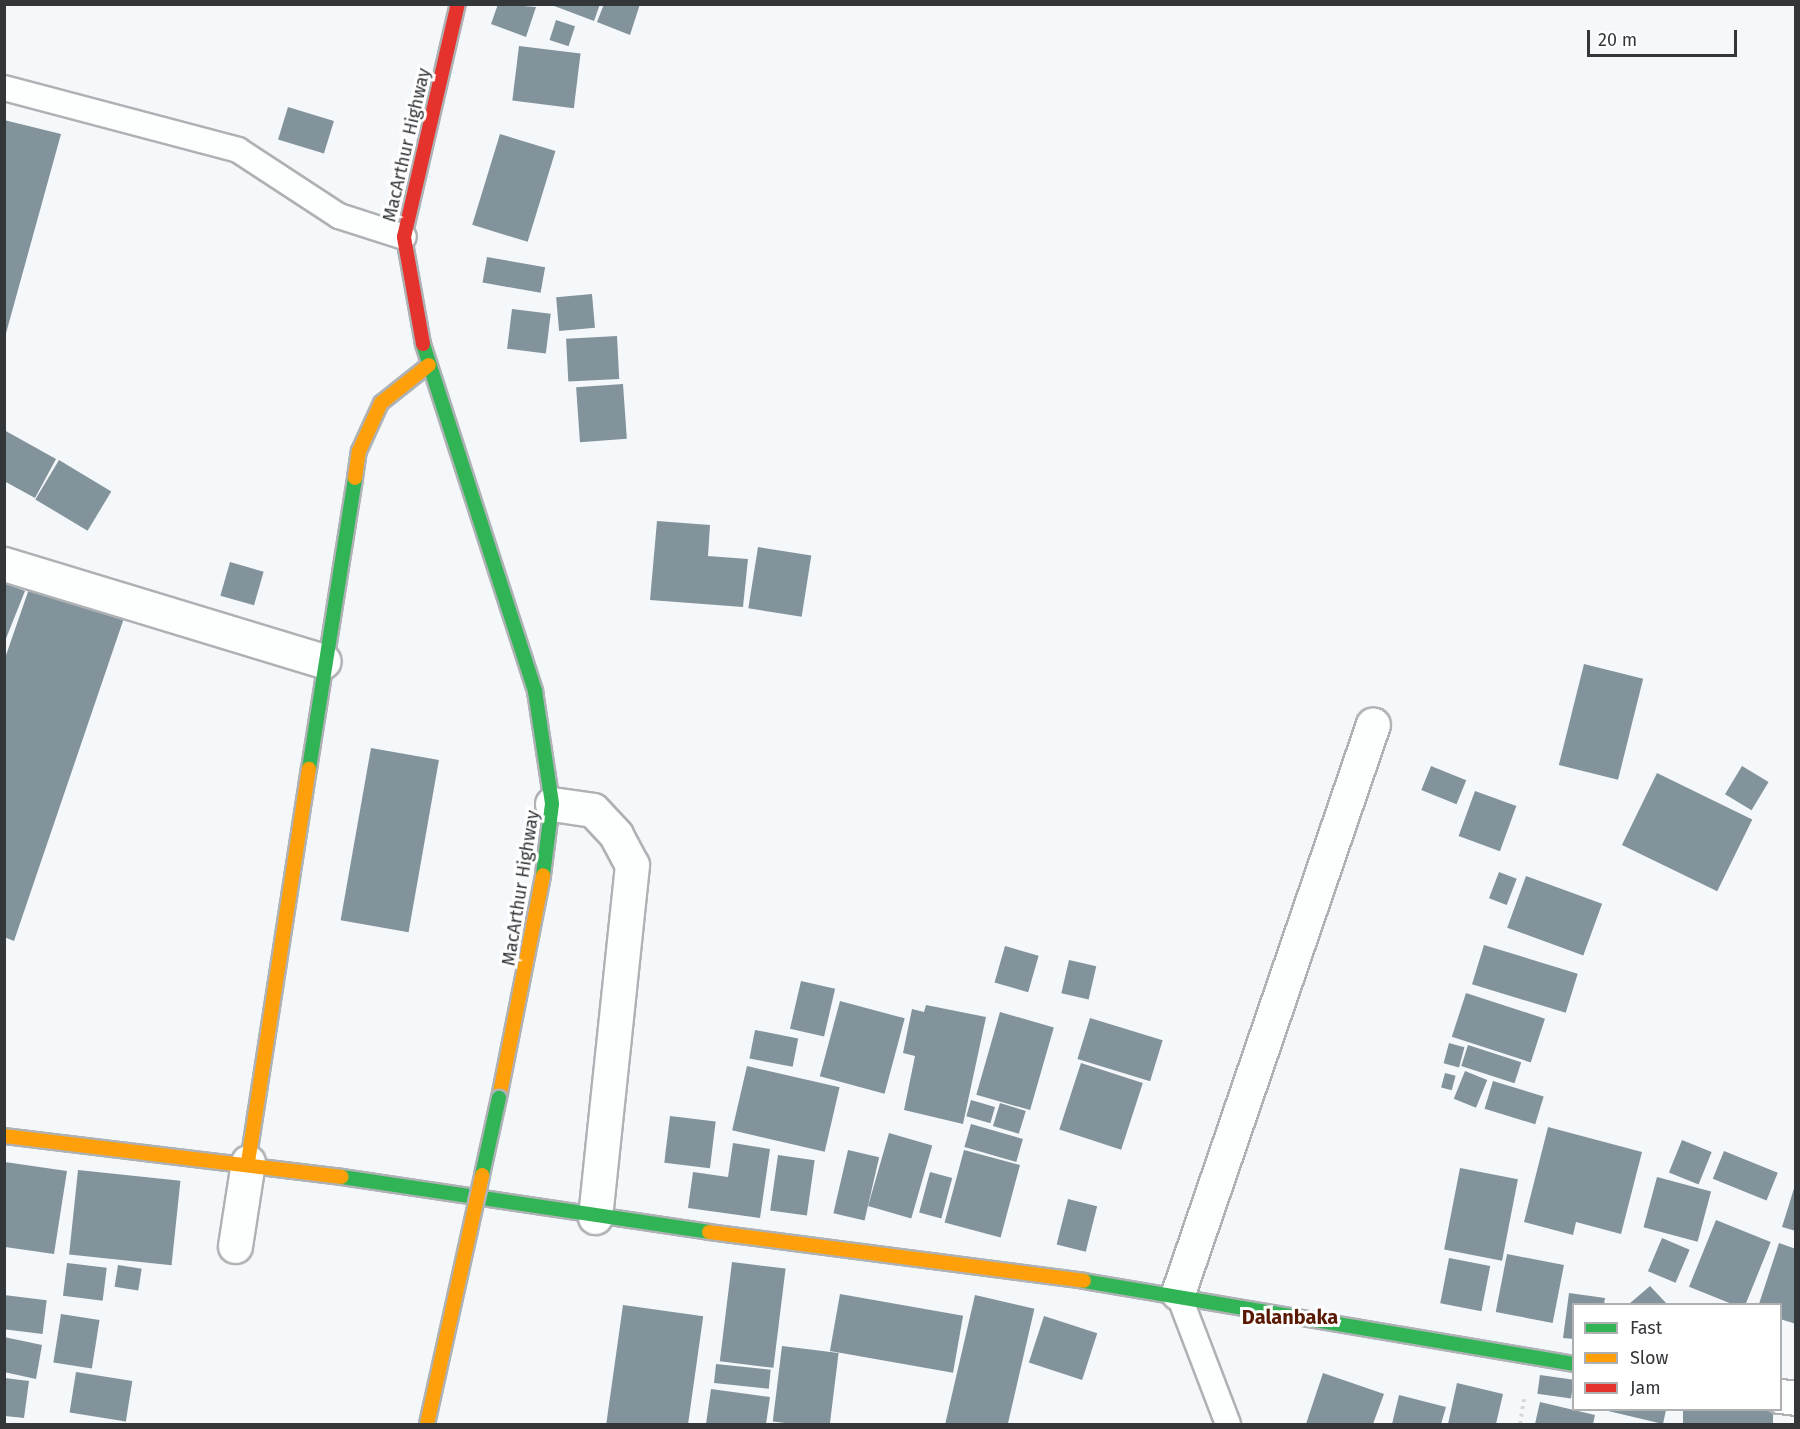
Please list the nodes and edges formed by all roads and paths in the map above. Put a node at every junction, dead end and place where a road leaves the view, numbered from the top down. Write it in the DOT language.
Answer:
graph roads {
  1 [pos="459,4"];
  2 [pos="4,88"];
  3 [pos="405,237"];
  4 [pos="429,364"];
  5 [pos="4,564"];
  6 [pos="324,661"];
  7 [pos="1373,724"];
  8 [pos="552,804"];
  9 [pos="4,1136"];
  10 [pos="248,1162"];
  11 [pos="595,1217"];
  12 [pos="235,1246"];
  13 [pos="1178,1293"];
  14 [pos="1572,1364"];
  15 [pos="427,1425"];
  16 [pos="1228,1425"];
  1 -- 3 [label="main road, MacArthur Highway"];
  2 -- 3 [label="lane"];
  3 -- 4 [label="main road, MacArthur Highway"];
  4 -- 6 [label="main road"];
  4 -- 8 [label="main road, MacArthur Highway"];
  5 -- 6 [label="street"];
  6 -- 10 [label="main road"];
  7 -- 13 [label="street"];
  8 -- 11 [label="street"];
  8 -- 15 [label="main road, MacArthur Highway, bridge"];
  9 -- 10 [label="main road"];
  10 -- 11 [label="main road"];
  10 -- 12 [label="street"];
  11 -- 13 [label="main road"];
  13 -- 14 [label="main road"];
  13 -- 16 [label="lane"];
}
